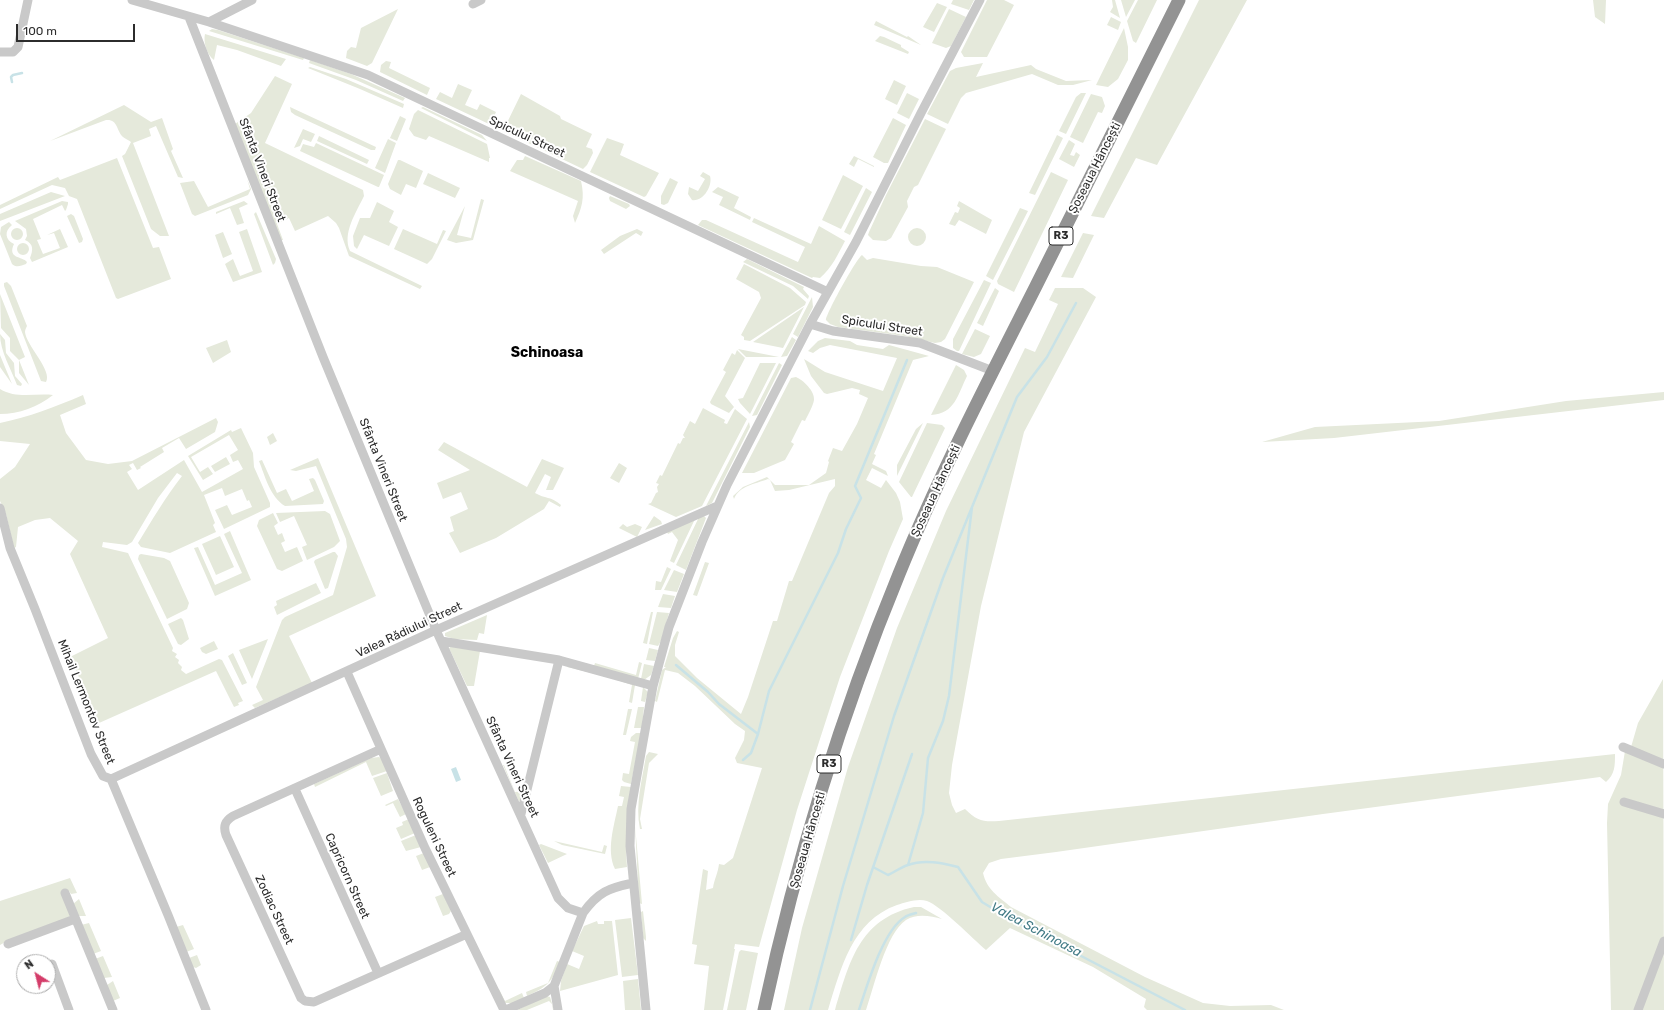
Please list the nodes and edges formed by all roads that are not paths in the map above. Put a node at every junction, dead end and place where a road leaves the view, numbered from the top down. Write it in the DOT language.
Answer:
graph roads {
  1 [pos="28,0"];
  2 [pos="132,0"];
  3 [pos="252,0"];
  4 [pos="481,0"];
  5 [pos="980,0"];
  6 [pos="1179,0"];
  7 [pos="472,4"];
  8 [pos="189,17"];
  9 [pos="209,22"];
  10 [pos="0,52"];
  11 [pos="828,292"];
  12 [pos="810,324"];
  13 [pos="993,371"];
  14 [pos="717,506"];
  15 [pos="0,508"];
  16 [pos="436,630"];
  17 [pos="441,641"];
  18 [pos="559,660"];
  19 [pos="347,672"];
  20 [pos="653,686"];
  21 [pos="1623,747"];
  22 [pos="381,749"];
  23 [pos="1664,764"];
  24 [pos="111,779"];
  25 [pos="295,789"];
  26 [pos="1624,802"];
  27 [pos="520,814"];
  28 [pos="1664,814"];
  29 [pos="633,883"];
  30 [pos="65,893"];
  31 [pos="584,913"];
  32 [pos="75,919"];
  33 [pos="467,934"];
  34 [pos="1664,941"];
  35 [pos="8,944"];
  36 [pos="378,973"];
  37 [pos="56,975"];
  38 [pos="554,986"];
  39 [pos="69,1010"];
  40 [pos="113,1010"];
  41 [pos="206,1010"];
  42 [pos="505,1010"];
  43 [pos="558,1010"];
  44 [pos="646,1010"];
  45 [pos="764,1010"];
  46 [pos="1638,1010"];
  1 -- 10 [label="street"];
  2 -- 8 [label="street, Spicului Street"];
  3 -- 9 [label="street"];
  4 -- 7 [label="street"];
  5 -- 11 [label="street"];
  6 -- 13 [label="highway, Șoseaua Hâncești / R3"];
  8 -- 9 [label="street, Spicului Street"];
  8 -- 16 [label="street, Sfânta Vineri Street"];
  9 -- 11 [label="street, Spicului Street"];
  11 -- 12 [label="street"];
  12 -- 13 [label="street, Spicului Street"];
  12 -- 14 [label="street"];
  13 -- 45 [label="highway, Șoseaua Hâncești / R3"];
  14 -- 16 [label="street, Valea Rădiului Street"];
  14 -- 20 [label="street"];
  15 -- 24 [label="street, Mihail Lermontov Street"];
  16 -- 17 [label="street, Sfânta Vineri Street"];
  16 -- 19 [label="street, Valea Rădiului Street"];
  17 -- 18 [label="street, Valea Rădiului Street"];
  17 -- 27 [label="street, Sfânta Vineri Street"];
  18 -- 20 [label="street, Valea Rădiului Street"];
  18 -- 27 [label="street"];
  19 -- 22 [label="street, Roguleni Street"];
  19 -- 24 [label="street, Valea Rădiului Street"];
  20 -- 29 [label="street"];
  21 -- 23 [label="street"];
  22 -- 25 [label="street, Zodiac Street"];
  22 -- 33 [label="street, Roguleni Street"];
  24 -- 41 [label="street, Mihail Lermontov Street"];
  25 -- 36 [label="street, Capricorn Street"];
  25 -- 36 [label="street, Zodiac Street"];
  26 -- 28 [label="street"];
  27 -- 31 [label="street, Sfânta Vineri Street"];
  29 -- 31 [label="street"];
  29 -- 44 [label="street"];
  30 -- 32 [label="street"];
  31 -- 38 [label="street"];
  32 -- 35 [label="street"];
  32 -- 40 [label="street"];
  33 -- 36 [label="street, Zodiac Street"];
  33 -- 42 [label="street, Roguleni Street"];
  34 -- 46 [label="street"];
  37 -- 39 [label="street"];
  38 -- 42 [label="street"];
  38 -- 43 [label="street"];
}
